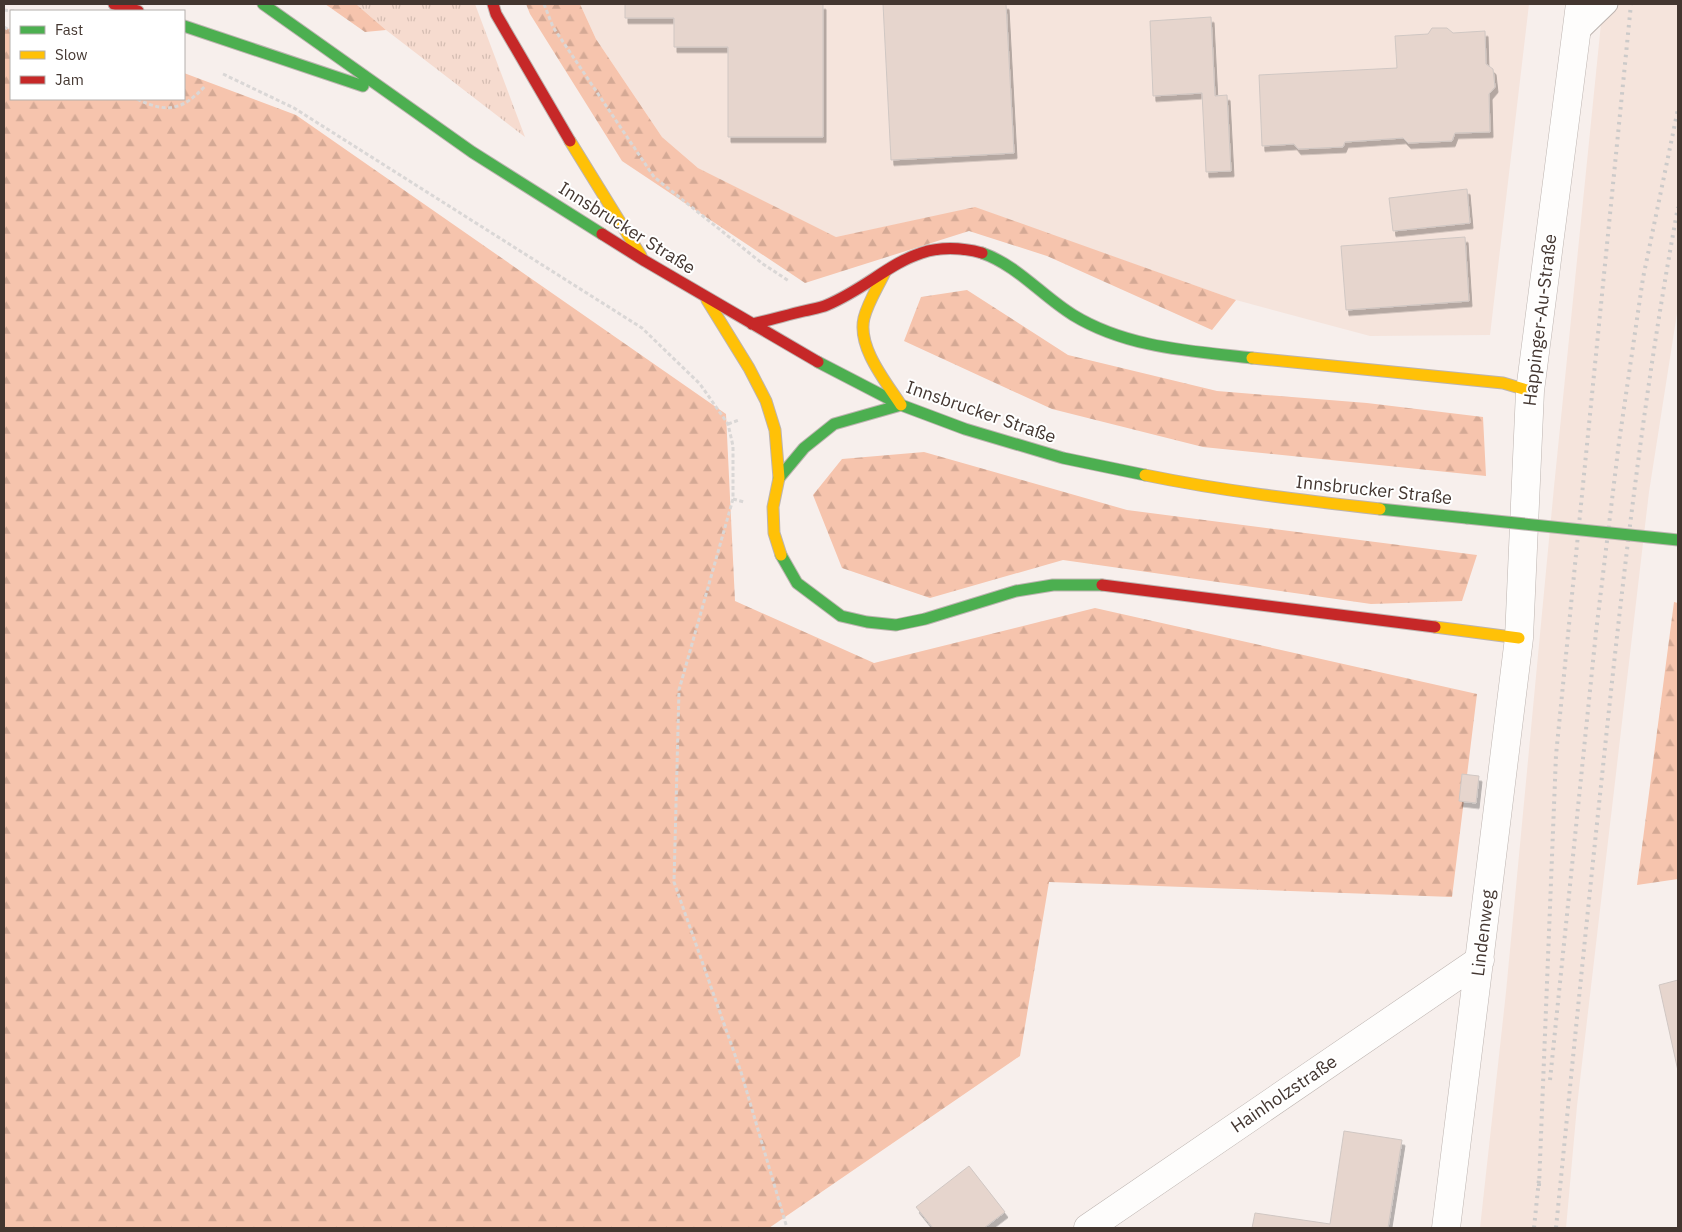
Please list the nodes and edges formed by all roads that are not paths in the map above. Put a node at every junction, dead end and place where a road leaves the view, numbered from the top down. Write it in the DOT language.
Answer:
graph roads {
  1 [pos="114,4"];
  2 [pos="263,4"];
  3 [pos="493,4"];
  4 [pos="1580,4"];
  5 [pos="1608,4"];
  6 [pos="135,10"];
  7 [pos="185,26"];
  8 [pos="1576,35"];
  9 [pos="388,94"];
  10 [pos="645,261"];
  11 [pos="885,272"];
  12 [pos="705,297"];
  13 [pos="752,324"];
  14 [pos="1530,391"];
  15 [pos="901,405"];
  16 [pos="779,478"];
  17 [pos="1678,540"];
  18 [pos="1519,638"];
  19 [pos="1480,960"];
  20 [pos="1088,1228"];
  21 [pos="1446,1228"];
  1 -- 6 [label="main road"];
  2 -- 9 [label="main road, Innsbrucker Straße"];
  3 -- 10 [label="main road"];
  4 -- 8 [label="street, Happinger-Au-Straße"];
  5 -- 8 [label="lane"];
  7 -- 9 [label="main road"];
  8 -- 14 [label="street, Happinger-Au-Straße"];
  9 -- 10 [label="main road, Innsbrucker Straße"];
  10 -- 12 [label="main road, Innsbrucker Straße"];
  11 -- 13 [label="main road"];
  11 -- 14 [label="main road"];
  11 -- 15 [label="main road"];
  12 -- 13 [label="main road, Innsbrucker Straße"];
  12 -- 16 [label="main road"];
  13 -- 15 [label="main road, Innsbrucker Straße"];
  14 -- 18 [label="street, Happinger-Au-Straße"];
  15 -- 16 [label="main road"];
  15 -- 17 [label="main road, Innsbrucker Straße, bridge"];
  16 -- 18 [label="main road"];
  18 -- 19 [label="street, Lindenweg"];
  19 -- 20 [label="street, Hainholzstraße"];
  19 -- 21 [label="street, Lindenweg"];
}
